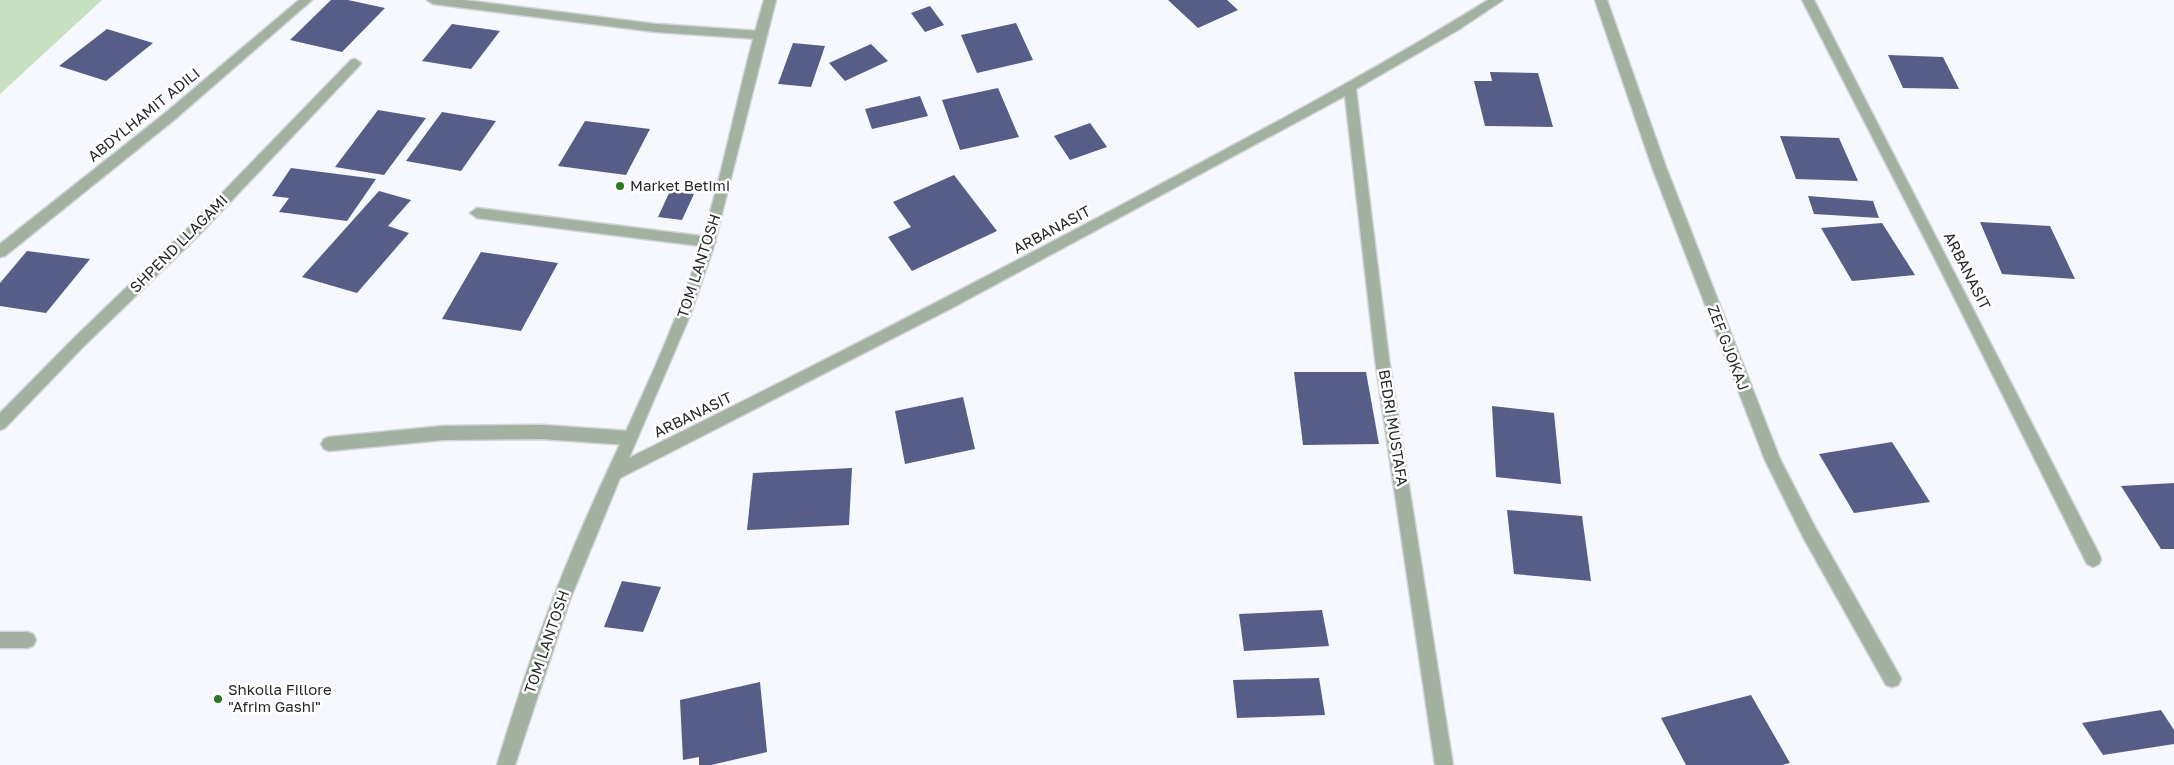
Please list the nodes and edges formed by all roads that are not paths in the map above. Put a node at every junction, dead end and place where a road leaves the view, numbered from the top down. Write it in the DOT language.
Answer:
graph roads {
  1 [pos="306,0"];
  2 [pos="433,0"];
  3 [pos="770,0"];
  4 [pos="1498,0"];
  5 [pos="1601,0"];
  6 [pos="1808,0"];
  7 [pos="759,34"];
  8 [pos="355,63"];
  9 [pos="1350,89"];
  10 [pos="477,213"];
  11 [pos="709,242"];
  12 [pos="0,252"];
  13 [pos="0,423"];
  14 [pos="629,438"];
  15 [pos="330,444"];
  16 [pos="614,472"];
  17 [pos="2093,559"];
  18 [pos="0,640"];
  19 [pos="27,640"];
  20 [pos="1892,679"];
  21 [pos="506,765"];
  22 [pos="1444,765"];
  1 -- 12 [label="street, ABDYLHAMIT ADILI"];
  2 -- 7 [label="street"];
  3 -- 7 [label="street, TOM LANTOSH"];
  4 -- 9 [label="street, ARBANASIT"];
  5 -- 20 [label="street, ZEF GJOKAJ"];
  6 -- 17 [label="street, ARBANASIT"];
  7 -- 11 [label="street, TOM LANTOSH"];
  8 -- 13 [label="street, SHPEND LLAGAMI"];
  9 -- 16 [label="street, ARBANASIT"];
  9 -- 22 [label="street, BEDRI MUSTAFA"];
  10 -- 11 [label="street"];
  11 -- 14 [label="street, TOM LANTOSH"];
  14 -- 15 [label="street"];
  14 -- 16 [label="street, TOM LANTOSH"];
  16 -- 21 [label="street, TOM LANTOSH"];
  18 -- 19 [label="street"];
}
